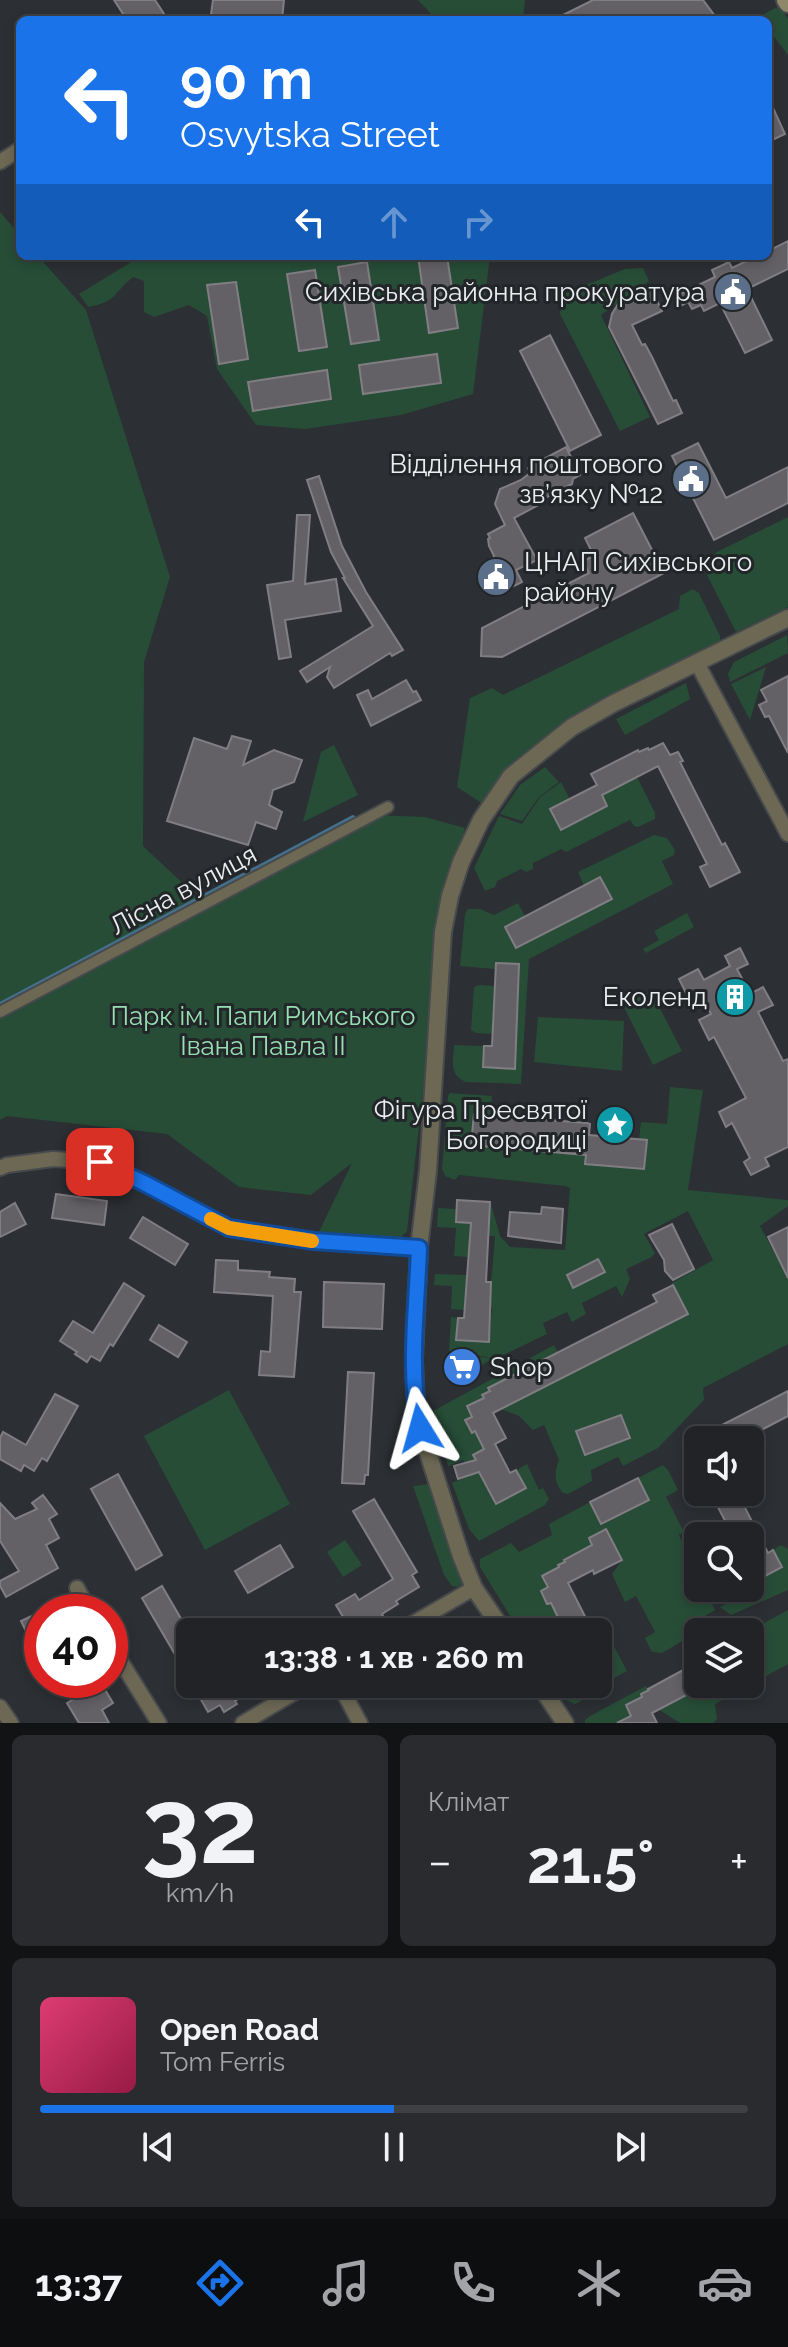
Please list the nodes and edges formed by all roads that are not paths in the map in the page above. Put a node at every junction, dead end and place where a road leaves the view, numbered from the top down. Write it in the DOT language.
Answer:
graph roads {
  1 [pos="788,618"];
  2 [pos="697,663"];
  3 [pos="388,807"];
  4 [pos="788,834"];
  5 [pos="0,1012"];
  6 [pos="0,1168"];
  7 [pos="419,1248"];
  8 [pos="77,1588"];
  9 [pos="470,1590"];
  10 [pos="80,1594"];
  11 [pos="422,1618"];
  12 [pos="493,1618"];
  13 [pos="128,1673"];
  14 [pos="285,1698"];
  15 [pos="347,1698"];
  16 [pos="548,1698"];
  17 [pos="0,1707"];
  18 [pos="11,1723"];
  19 [pos="159,1723"];
  20 [pos="243,1723"];
  21 [pos="360,1723"];
  22 [pos="565,1723"];
  1 -- 2 [label="street"];
  2 -- 4 [label="street"];
  2 -- 7 [label="street"];
  3 -- 5 [label="street, Лісна вулиця"];
  6 -- 7 [label="street"];
  7 -- 9 [label="street"];
  8 -- 10 [label="street"];
  9 -- 11 [label="street"];
  9 -- 12 [label="street"];
  13 -- 19 [label="street"];
  14 -- 20 [label="street"];
  15 -- 21 [label="street"];
  16 -- 22 [label="street"];
  17 -- 18 [label="street"];
}
